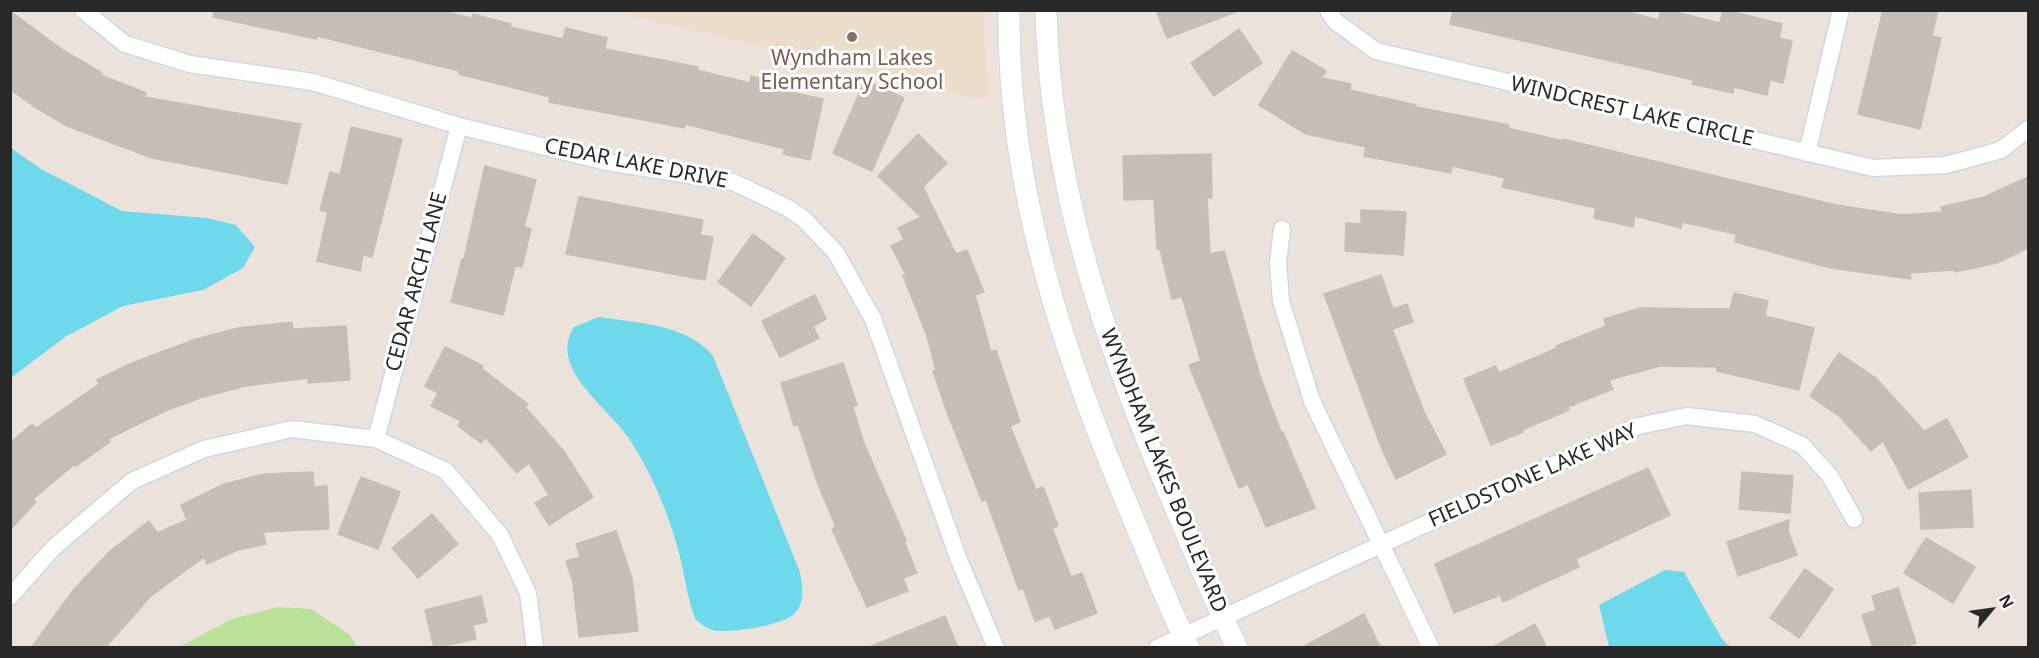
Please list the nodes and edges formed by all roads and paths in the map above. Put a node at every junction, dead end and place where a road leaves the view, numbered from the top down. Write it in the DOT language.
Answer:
graph roads {
  1 [pos="83,10"];
  2 [pos="1009,10"];
  3 [pos="1046,10"];
  4 [pos="1328,10"];
  5 [pos="1841,10"];
  6 [pos="459,126"];
  7 [pos="2028,129"];
  8 [pos="1807,153"];
  9 [pos="1282,229"];
  10 [pos="376,439"];
  11 [pos="1854,519"];
  12 [pos="1380,545"];
  13 [pos="10,597"];
  14 [pos="1222,618"];
  15 [pos="1186,642"];
  16 [pos="535,648"];
  17 [pos="996,648"];
  18 [pos="1157,648"];
  19 [pos="1237,648"];
  20 [pos="1431,648"];
  1 -- 6 [label="street, CEDAR LAKE DRIVE"];
  2 -- 15 [label="street, WYNDHAM LAKES BOULEVARD"];
  3 -- 14 [label="street, WYNDHAM LAKES BOULEVARD"];
  4 -- 8 [label="street, WINDCREST LAKE CIRCLE"];
  5 -- 8 [label="street"];
  6 -- 10 [label="street, CEDAR ARCH LANE"];
  6 -- 17 [label="street, CEDAR LAKE DRIVE"];
  7 -- 8 [label="street, WINDCREST LAKE CIRCLE"];
  9 -- 12 [label="street"];
  10 -- 13 [label="street"];
  10 -- 16 [label="street"];
  11 -- 12 [label="street, FIELDSTONE LAKE WAY"];
  12 -- 14 [label="street, FIELDSTONE LAKE WAY"];
  12 -- 20 [label="street"];
  14 -- 15 [label="street, FIELDSTONE LAKE WAY"];
  14 -- 19 [label="street, WYNDHAM LAKES BOULEVARD"];
  15 -- 18 [label="street, FIELDSTONE LAKE WAY"];
}
